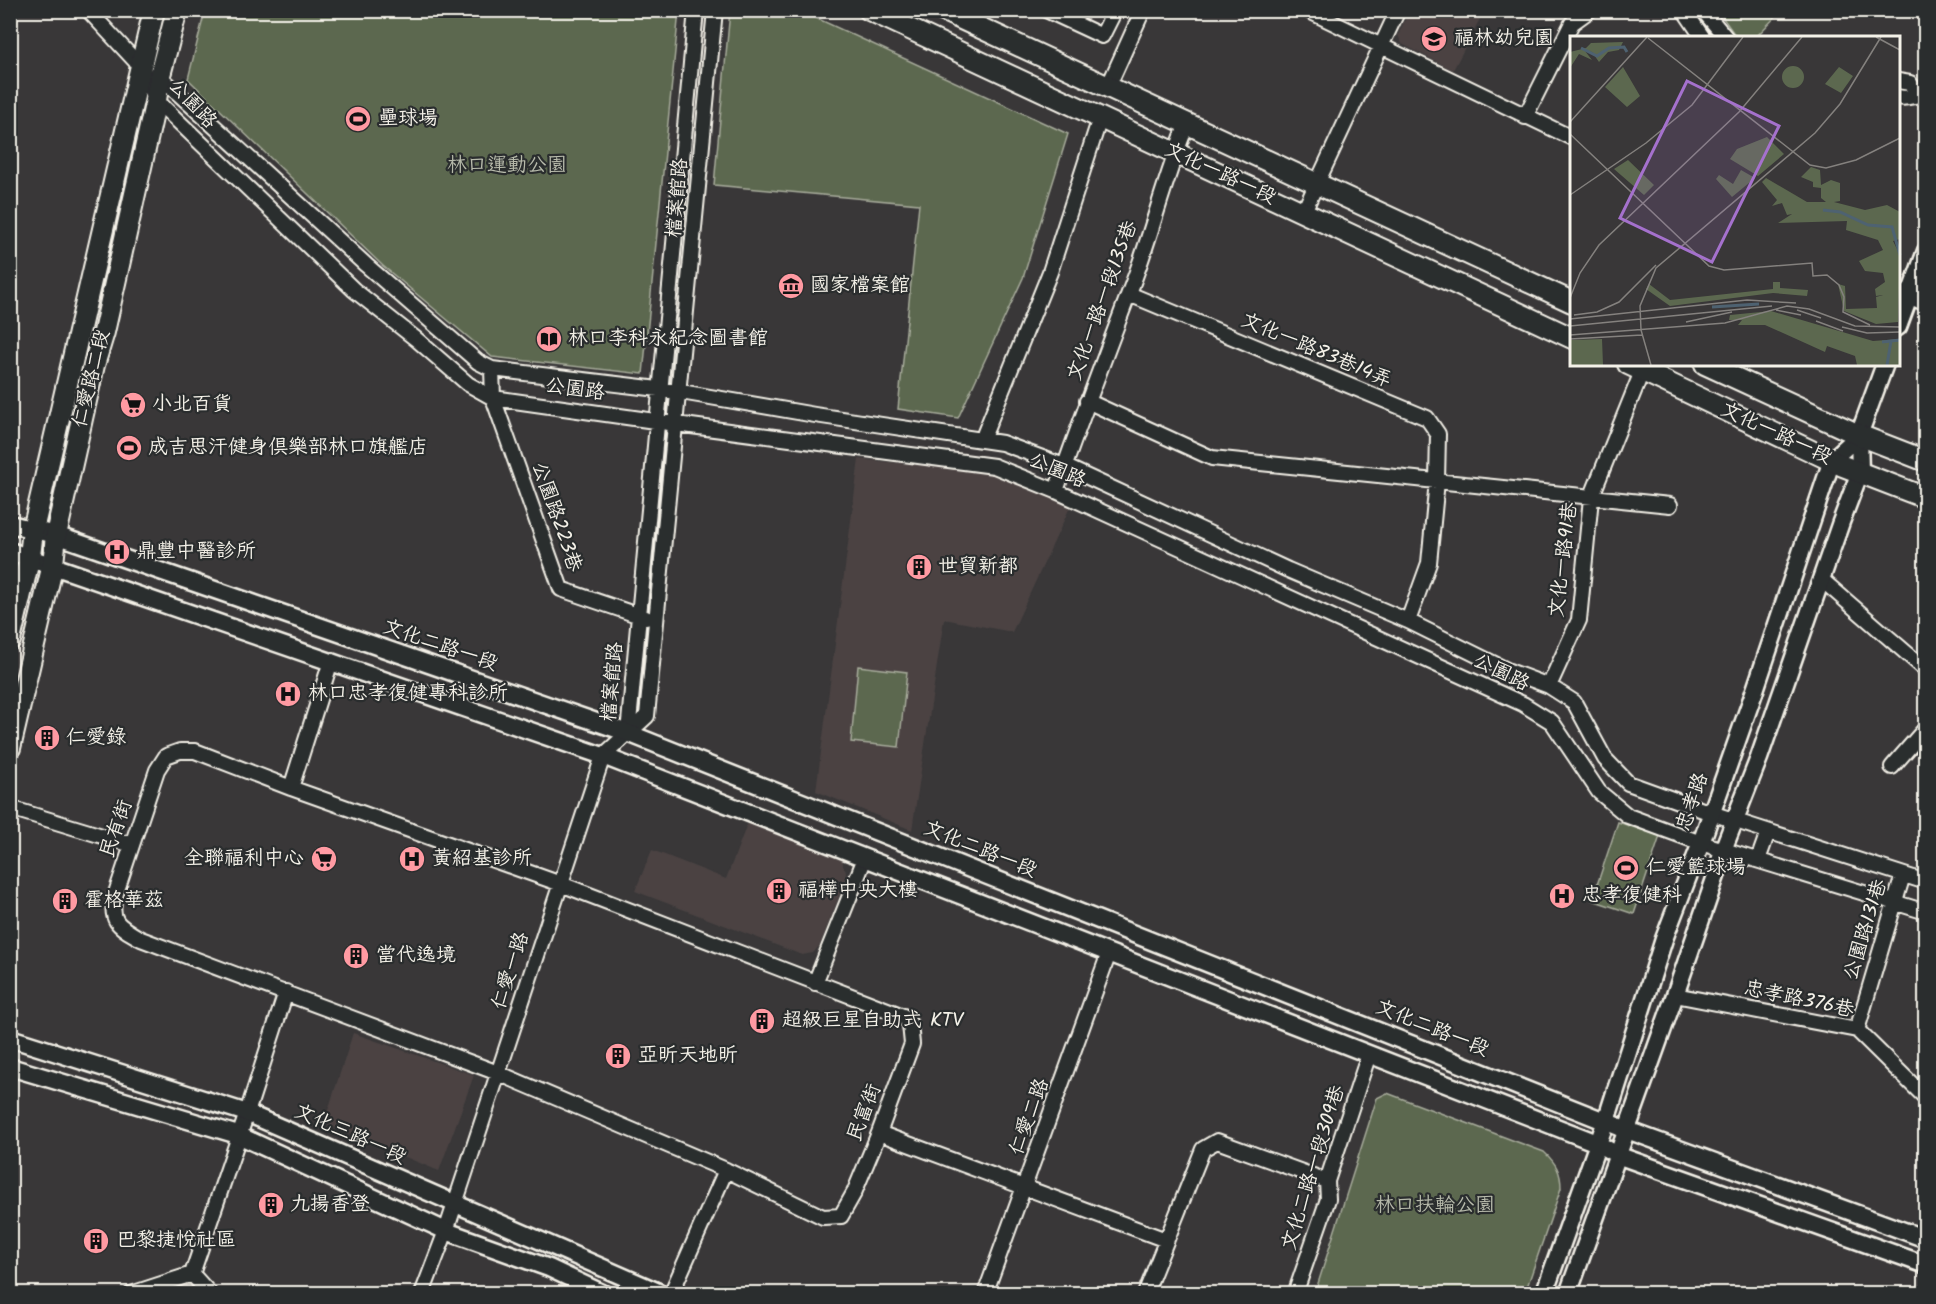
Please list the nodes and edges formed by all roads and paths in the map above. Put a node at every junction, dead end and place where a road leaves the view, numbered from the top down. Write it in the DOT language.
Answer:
graph roads {
  1 [pos="88,10"];
  2 [pos="154,10"];
  3 [pos="177,10"];
  4 [pos="696,10"];
  5 [pos="715,10"];
  6 [pos="869,10"];
  7 [pos="942,10"];
  8 [pos="1046,10"];
  9 [pos="1115,10"];
  10 [pos="1143,10"];
  11 [pos="1307,10"];
  12 [pos="1398,10"];
  13 [pos="1590,10"];
  14 [pos="1684,10"];
  15 [pos="1703,10"];
  16 [pos="1702,36"];
  17 [pos="1724,36"];
  18 [pos="1382,45"];
  19 [pos="140,66"];
  20 [pos="160,75"];
  21 [pos="1900,81"];
  22 [pos="1108,87"];
  23 [pos="1921,95"];
  24 [pos="1900,97"];
  25 [pos="156,100"];
  26 [pos="1525,117"];
  27 [pos="1100,118"];
  28 [pos="1187,124"];
  29 [pos="220,131"];
  30 [pos="1570,137"];
  31 [pos="206,147"];
  32 [pos="1175,153"];
  33 [pos="1318,185"];
  34 [pos="1303,213"];
  35 [pos="1926,251"];
  36 [pos="369,268"];
  37 [pos="354,290"];
  38 [pos="1904,293"];
  39 [pos="1129,294"];
  40 [pos="1570,301"];
  41 [pos="1926,304"];
  42 [pos="1900,320"];
  43 [pos="1570,337"];
  44 [pos="1710,366"];
  45 [pos="1884,366"];
  46 [pos="1638,367"];
  47 [pos="492,369"];
  48 [pos="659,389"];
  49 [pos="679,392"];
  50 [pos="494,398"];
  51 [pos="1087,401"];
  52 [pos="656,422"];
  53 [pos="676,424"];
  54 [pos="1859,435"];
  55 [pos="982,440"];
  56 [pos="1002,443"];
  57 [pos="1832,460"];
  58 [pos="1926,461"];
  59 [pos="994,466"];
  60 [pos="1064,466"];
  61 [pos="1860,472"];
  62 [pos="1437,481"];
  63 [pos="1056,491"];
  64 [pos="1591,498"];
  65 [pos="1926,498"];
  66 [pos="1670,505"];
  67 [pos="10,524"];
  68 [pos="33,530"];
  69 [pos="56,535"];
  70 [pos="10,551"];
  71 [pos="30,556"];
  72 [pos="53,564"];
  73 [pos="1297,573"];
  74 [pos="1821,579"];
  75 [pos="1289,597"];
  76 [pos="638,615"];
  77 [pos="657,621"];
  78 [pos="1408,621"];
  79 [pos="10,640"];
  80 [pos="331,661"];
  81 [pos="1926,670"];
  82 [pos="1529,678"];
  83 [pos="1550,686"];
  84 [pos="1518,703"];
  85 [pos="1926,728"];
  86 [pos="628,733"];
  87 [pos="10,748"];
  88 [pos="603,756"];
  89 [pos="1892,767"];
  90 [pos="1628,783"];
  91 [pos="291,788"];
  92 [pos="1618,807"];
  93 [pos="10,808"];
  94 [pos="1711,813"];
  95 [pos="1733,820"];
  96 [pos="1768,832"];
  97 [pos="1701,843"];
  98 [pos="132,845"];
  99 [pos="1723,850"];
  100 [pos="865,858"];
  101 [pos="1758,860"];
  102 [pos="1903,875"];
  103 [pos="1926,882"];
  104 [pos="561,884"];
  105 [pos="1894,902"];
  106 [pos="1926,912"];
  107 [pos="1109,953"];
  108 [pos="816,982"];
  109 [pos="286,992"];
  110 [pos="1675,994"];
  111 [pos="1857,1030"];
  112 [pos="10,1038"];
  113 [pos="1369,1054"];
  114 [pos="10,1067"];
  115 [pos="498,1073"];
  116 [pos="1926,1098"];
  117 [pos="247,1113"];
  118 [pos="1606,1121"];
  119 [pos="1627,1130"];
  120 [pos="879,1133"];
  121 [pos="238,1135"];
  122 [pos="1597,1143"];
  123 [pos="1617,1155"];
  124 [pos="726,1170"];
  125 [pos="1327,1181"];
  126 [pos="1025,1187"];
  127 [pos="455,1204"];
  128 [pos="446,1231"];
  129 [pos="1926,1239"];
  130 [pos="1166,1240"];
  131 [pos="1926,1264"];
  132 [pos="192,1274"];
  133 [pos="131,1293"];
  134 [pos="210,1293"];
  135 [pos="422,1293"];
  136 [pos="604,1293"];
  137 [pos="663,1293"];
  138 [pos="671,1293"];
  139 [pos="985,1293"];
  140 [pos="1145,1293"];
  141 [pos="1295,1293"];
  142 [pos="1544,1293"];
  143 [pos="1568,1293"];
  1 -- 19 [label="street"];
  2 -- 19 [label="main road, 仁愛路二段"];
  3 -- 20 [label="main road, 仁愛路二段"];
  4 -- 48 [label="street, 檔案館路"];
  5 -- 49 [label="street, 檔案館路"];
  6 -- 27 [label="main road, 文化一路一段"];
  7 -- 22 [label="main road, 文化一路一段"];
  8 -- 9 [label="street"];
  10 -- 22 [label="street"];
  11 -- 18 [label="street"];
  12 -- 18 [label="street"];
  13 -- 26 [label="street"];
  14 -- 16 [label="street"];
  15 -- 17 [label="street"];
  18 -- 26 [label="street"];
  18 -- 33 [label="street"];
  19 -- 20 [label="street, 公園路"];
  19 -- 25 [label="street, 公園路"];
  19 -- 68 [label="main road, 仁愛路二段"];
  20 -- 25 [label="main road, 仁愛路二段"];
  20 -- 29 [label="street, 公園路"];
  21 -- 23 [label="street"];
  22 -- 28 [label="main road, 文化一路一段"];
  23 -- 24 [label="street"];
  25 -- 31 [label="street, 公園路"];
  25 -- 69 [label="main road, 仁愛路二段"];
  26 -- 30 [label="street"];
  27 -- 32 [label="main road, 文化一路一段"];
  27 -- 55 [label="street"];
  28 -- 32 [label="street, 文化一路一段135巷"];
  28 -- 33 [label="main road, 文化一路一段"];
  29 -- 31 [label="street"];
  29 -- 36 [label="street, 公園路"];
  31 -- 37 [label="street, 公園路"];
  32 -- 34 [label="main road, 文化一路一段"];
  32 -- 39 [label="street, 文化一路一段135巷"];
  33 -- 34 [label="street"];
  33 -- 40 [label="main road, 文化一路一段"];
  34 -- 43 [label="main road, 文化一路一段"];
  35 -- 38 [label="street"];
  36 -- 37 [label="street"];
  36 -- 47 [label="street, 公園路"];
  37 -- 50 [label="street, 公園路"];
  38 -- 41 [label="street"];
  38 -- 42 [label="street"];
  39 -- 51 [label="street, 文化一路一段135巷"];
  39 -- 62 [label="street, 文化一路83巷14弄"];
  44 -- 54 [label="main road, 文化一路一段"];
  45 -- 54 [label="street, 忠孝路"];
  46 -- 57 [label="main road, 文化一路一段"];
  46 -- 64 [label="street, 文化一路91巷"];
  47 -- 48 [label="street, 公園路"];
  47 -- 50 [label="street"];
  48 -- 49 [label="street, 公園路"];
  48 -- 52 [label="street, 檔案館路"];
  49 -- 53 [label="street, 檔案館路"];
  49 -- 55 [label="street, 公園路"];
  50 -- 52 [label="street, 公園路"];
  50 -- 76 [label="street, 公園路223巷"];
  51 -- 60 [label="street, 文化一路一段135巷"];
  51 -- 62 [label="street"];
  52 -- 53 [label="street, 公園路"];
  52 -- 76 [label="street, 檔案館路"];
  53 -- 59 [label="street, 公園路"];
  53 -- 77 [label="street, 檔案館路"];
  54 -- 57 [label="street, 忠孝路"];
  54 -- 58 [label="main road, 文化一路一段"];
  54 -- 61 [label="street, 忠孝路"];
  55 -- 56 [label="street, 公園路"];
  56 -- 59 [label="street"];
  56 -- 60 [label="street, 公園路"];
  57 -- 61 [label="main road, 文化一路一段"];
  57 -- 94 [label="street, 忠孝路"];
  59 -- 63 [label="street, 公園路"];
  60 -- 63 [label="street, 文化一路一段135巷"];
  60 -- 73 [label="street, 公園路"];
  61 -- 65 [label="main road, 文化一路一段"];
  61 -- 74 [label="street, 忠孝路"];
  62 -- 64 [label="street"];
  62 -- 78 [label="street, 文化一路83巷14弄"];
  63 -- 75 [label="street, 公園路"];
  64 -- 66 [label="street"];
  64 -- 83 [label="street, 文化一路91巷"];
  67 -- 68 [label="street, 文化二路一段"];
  68 -- 69 [label="street, 文化二路一段"];
  68 -- 71 [label="main road, 仁愛路二段"];
  69 -- 72 [label="main road, 仁愛路二段"];
  69 -- 86 [label="street, 文化二路一段"];
  70 -- 71 [label="street"];
  71 -- 72 [label="street"];
  71 -- 79 [label="main road, 仁愛路二段"];
  72 -- 80 [label="street"];
  72 -- 87 [label="main road, 仁愛路二段"];
  73 -- 75 [label="street"];
  73 -- 78 [label="street, 公園路"];
  74 -- 81 [label="street"];
  74 -- 95 [label="street, 忠孝路"];
  75 -- 84 [label="street, 公園路"];
  76 -- 77 [label="street, 公園路223巷"];
  76 -- 86 [label="street, 檔案館路"];
  77 -- 86 [label="street, 檔案館路"];
  78 -- 82 [label="street, 公園路"];
  80 -- 88 [label="street"];
  80 -- 91 [label="street"];
  82 -- 83 [label="street, 公園路"];
  82 -- 84 [label="street"];
  83 -- 90 [label="street, 公園路"];
  84 -- 92 [label="street, 公園路"];
  85 -- 89 [label="street"];
  86 -- 88 [label="street, 仁愛一路"];
  86 -- 118 [label="street, 文化二路一段"];
  88 -- 100 [label="street"];
  88 -- 104 [label="street, 仁愛一路"];
  90 -- 92 [label="street"];
  90 -- 94 [label="street, 公園路"];
  91 -- 98 [label="street, 民有街"];
  91 -- 104 [label="street, 民有街"];
  92 -- 97 [label="street, 公園路"];
  93 -- 98 [label="street"];
  94 -- 95 [label="street, 公園路"];
  94 -- 97 [label="street, 忠孝路"];
  95 -- 96 [label="street, 公園路"];
  95 -- 99 [label="street, 忠孝路"];
  96 -- 101 [label="street"];
  96 -- 102 [label="street, 公園路"];
  97 -- 99 [label="street, 公園路"];
  97 -- 118 [label="street, 忠孝路"];
  98 -- 109 [label="street, 民有街"];
  99 -- 101 [label="street, 公園路"];
  99 -- 110 [label="street, 忠孝路"];
  100 -- 107 [label="street"];
  100 -- 108 [label="street"];
  101 -- 105 [label="street, 公園路"];
  102 -- 103 [label="street, 公園路"];
  102 -- 105 [label="street, 公園路131巷"];
  104 -- 108 [label="street, 民富街"];
  104 -- 115 [label="street, 仁愛一路"];
  105 -- 106 [label="street, 公園路"];
  105 -- 111 [label="street, 公園路131巷"];
  107 -- 113 [label="street"];
  107 -- 126 [label="street, 仁愛二路"];
  108 -- 120 [label="street, 民富街"];
  109 -- 115 [label="street, 民有街"];
  109 -- 117 [label="street"];
  110 -- 111 [label="street, 忠孝路376巷"];
  110 -- 119 [label="street, 忠孝路"];
  111 -- 116 [label="street, 忠孝路376巷"];
  112 -- 117 [label="street, 文化三路一段"];
  113 -- 122 [label="street"];
  113 -- 125 [label="street, 文化二路一段309巷"];
  114 -- 121 [label="street"];
  115 -- 124 [label="street, 民富街"];
  115 -- 127 [label="street, 仁愛一路"];
  117 -- 121 [label="street"];
  117 -- 127 [label="street, 文化三路一段"];
  118 -- 119 [label="street, 文化二路一段"];
  118 -- 122 [label="street, 忠孝路"];
  119 -- 123 [label="street, 忠孝路"];
  119 -- 129 [label="street, 文化二路一段"];
  120 -- 124 [label="street, 民富街"];
  120 -- 126 [label="street"];
  121 -- 128 [label="street"];
  121 -- 132 [label="street"];
  122 -- 123 [label="street"];
  122 -- 142 [label="street, 忠孝路"];
  123 -- 131 [label="street"];
  123 -- 143 [label="street, 忠孝路"];
  124 -- 138 [label="street"];
  125 -- 130 [label="street"];
  125 -- 141 [label="street, 文化二路一段309巷"];
  126 -- 130 [label="street"];
  126 -- 139 [label="street, 仁愛二路"];
  127 -- 128 [label="street, 仁愛一路"];
  127 -- 137 [label="street, 文化三路一段"];
  128 -- 135 [label="street, 仁愛一路"];
  128 -- 136 [label="street"];
  130 -- 140 [label="street"];
  132 -- 133 [label="street"];
  132 -- 134 [label="street"];
}
